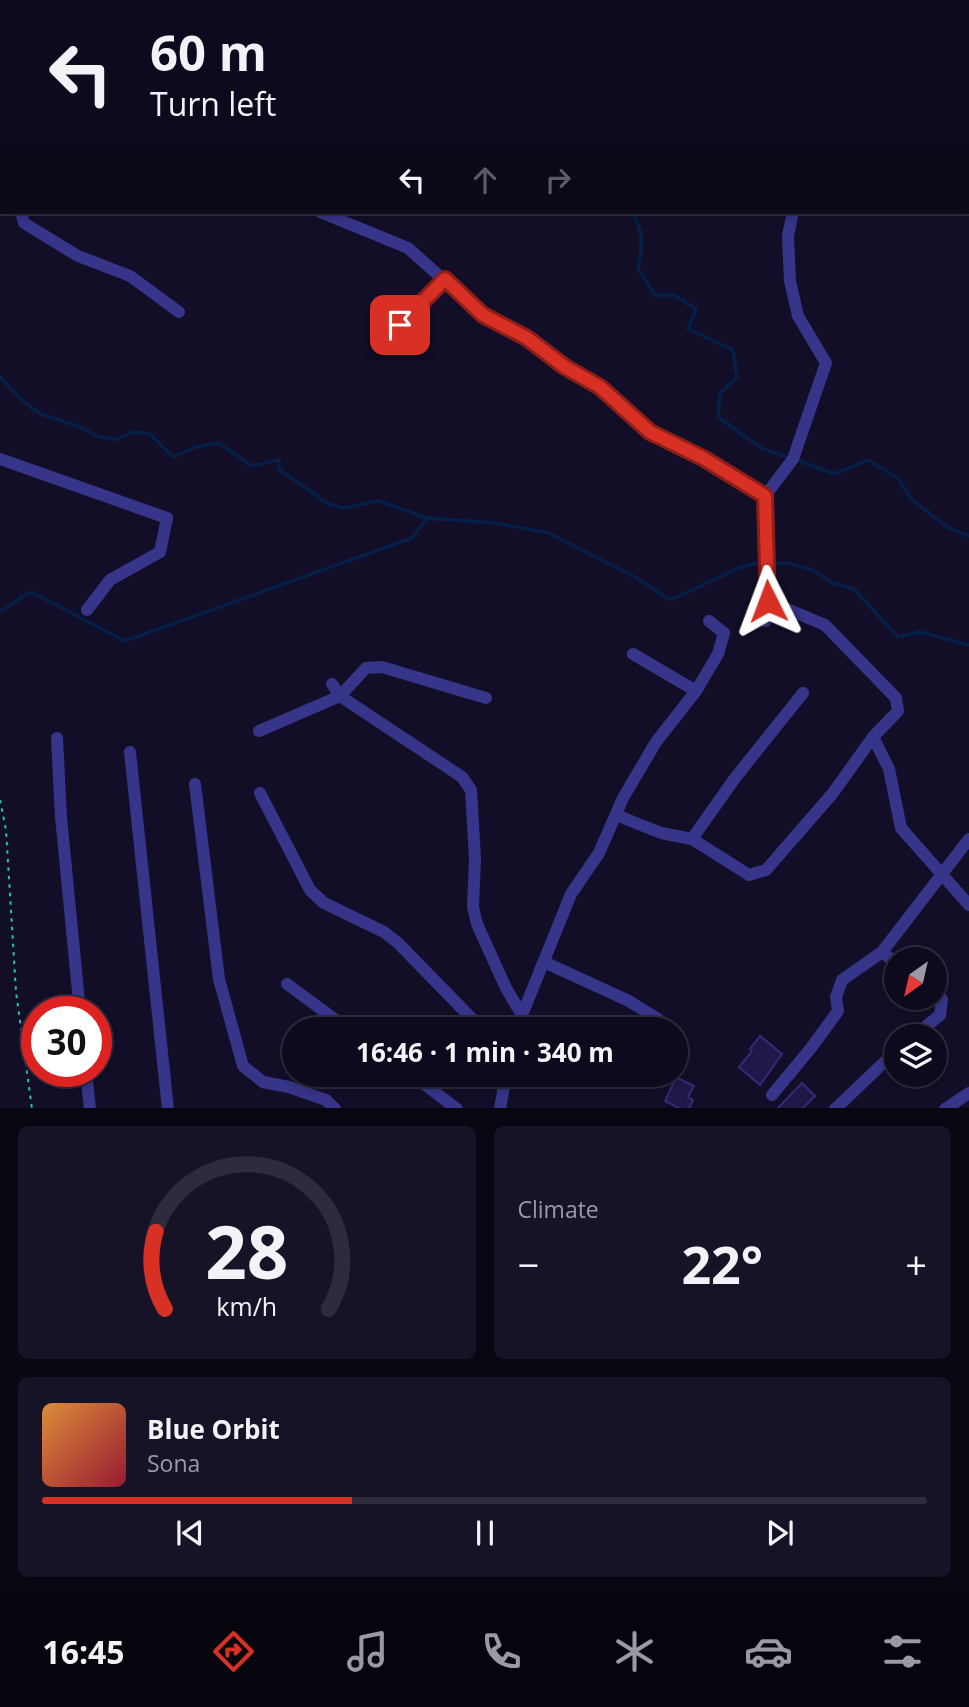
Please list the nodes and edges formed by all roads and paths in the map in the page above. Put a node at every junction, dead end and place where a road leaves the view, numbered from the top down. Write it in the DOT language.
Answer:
graph roads {
  1 [pos="22,214"];
  2 [pos="325,214"];
  3 [pos="793,214"];
  4 [pos="445,279"];
  5 [pos="179,312"];
  6 [pos="383,339"];
  7 [pos="0,459"];
  8 [pos="765,496"];
  9 [pos="768,601"];
  10 [pos="87,610"];
  11 [pos="709,621"];
  12 [pos="766,621"];
  13 [pos="633,654"];
  14 [pos="332,684"];
  15 [pos="696,691"];
  16 [pos="803,693"];
  17 [pos="340,696"];
  18 [pos="486,698"];
  19 [pos="259,731"];
  20 [pos="57,737"];
  21 [pos="873,737"];
  22 [pos="130,752"];
  23 [pos="195,784"];
  24 [pos="260,793"];
  25 [pos="0,796"];
  26 [pos="0,800"];
  27 [pos="616,815"];
  28 [pos="692,839"];
  29 [pos="969,839"];
  30 [pos="941,874"];
  31 [pos="969,905"];
  32 [pos="882,952"];
  33 [pos="544,962"];
  34 [pos="288,985"];
  35 [pos="78,996"];
  36 [pos="941,1010"];
  37 [pos="523,1015"];
  38 [pos="332,1017"];
  39 [pos="470,1017"];
  40 [pos="655,1017"];
  41 [pos="929,1024"];
  42 [pos="884,1062"];
  43 [pos="88,1087"];
  44 [pos="429,1087"];
  45 [pos="504,1087"];
  46 [pos="969,1094"];
  47 [pos="772,1095"];
  48 [pos="32,1108"];
  49 [pos="90,1108"];
  50 [pos="169,1108"];
  51 [pos="335,1108"];
  52 [pos="457,1108"];
  53 [pos="500,1108"];
  54 [pos="835,1108"];
  55 [pos="945,1108"];
  1 -- 5 [label="street"];
  2 -- 4 [label="street"];
  3 -- 8 [label="street"];
  4 -- 6 [label="street"];
  4 -- 8 [label="street"];
  7 -- 10 [label="street"];
  8 -- 9 [label="street"];
  9 -- 12 [label="street"];
  9 -- 21 [label="street"];
  11 -- 15 [label="street"];
  13 -- 15 [label="street"];
  14 -- 17 [label="street"];
  15 -- 27 [label="street"];
  16 -- 28 [label="street"];
  17 -- 18 [label="street"];
  17 -- 19 [label="street"];
  17 -- 37 [label="street"];
  20 -- 35 [label="street"];
  21 -- 28 [label="street"];
  21 -- 30 [label="street"];
  22 -- 50 [label="street"];
  23 -- 51 [label="street"];
  24 -- 39 [label="street"];
  25 -- 26 [label="path"];
  26 -- 48 [label="path"];
  27 -- 28 [label="street"];
  27 -- 33 [label="street"];
  29 -- 30 [label="street"];
  30 -- 31 [label="street"];
  30 -- 32 [label="street"];
  32 -- 47 [label="street"];
  33 -- 37 [label="street"];
  33 -- 40 [label="street"];
  34 -- 38 [label="street"];
  36 -- 41 [label="street"];
  42 -- 54 [label="street"];
  43 -- 49 [label="street"];
  44 -- 52 [label="street"];
  45 -- 53 [label="street"];
  46 -- 55 [label="street"];
}
